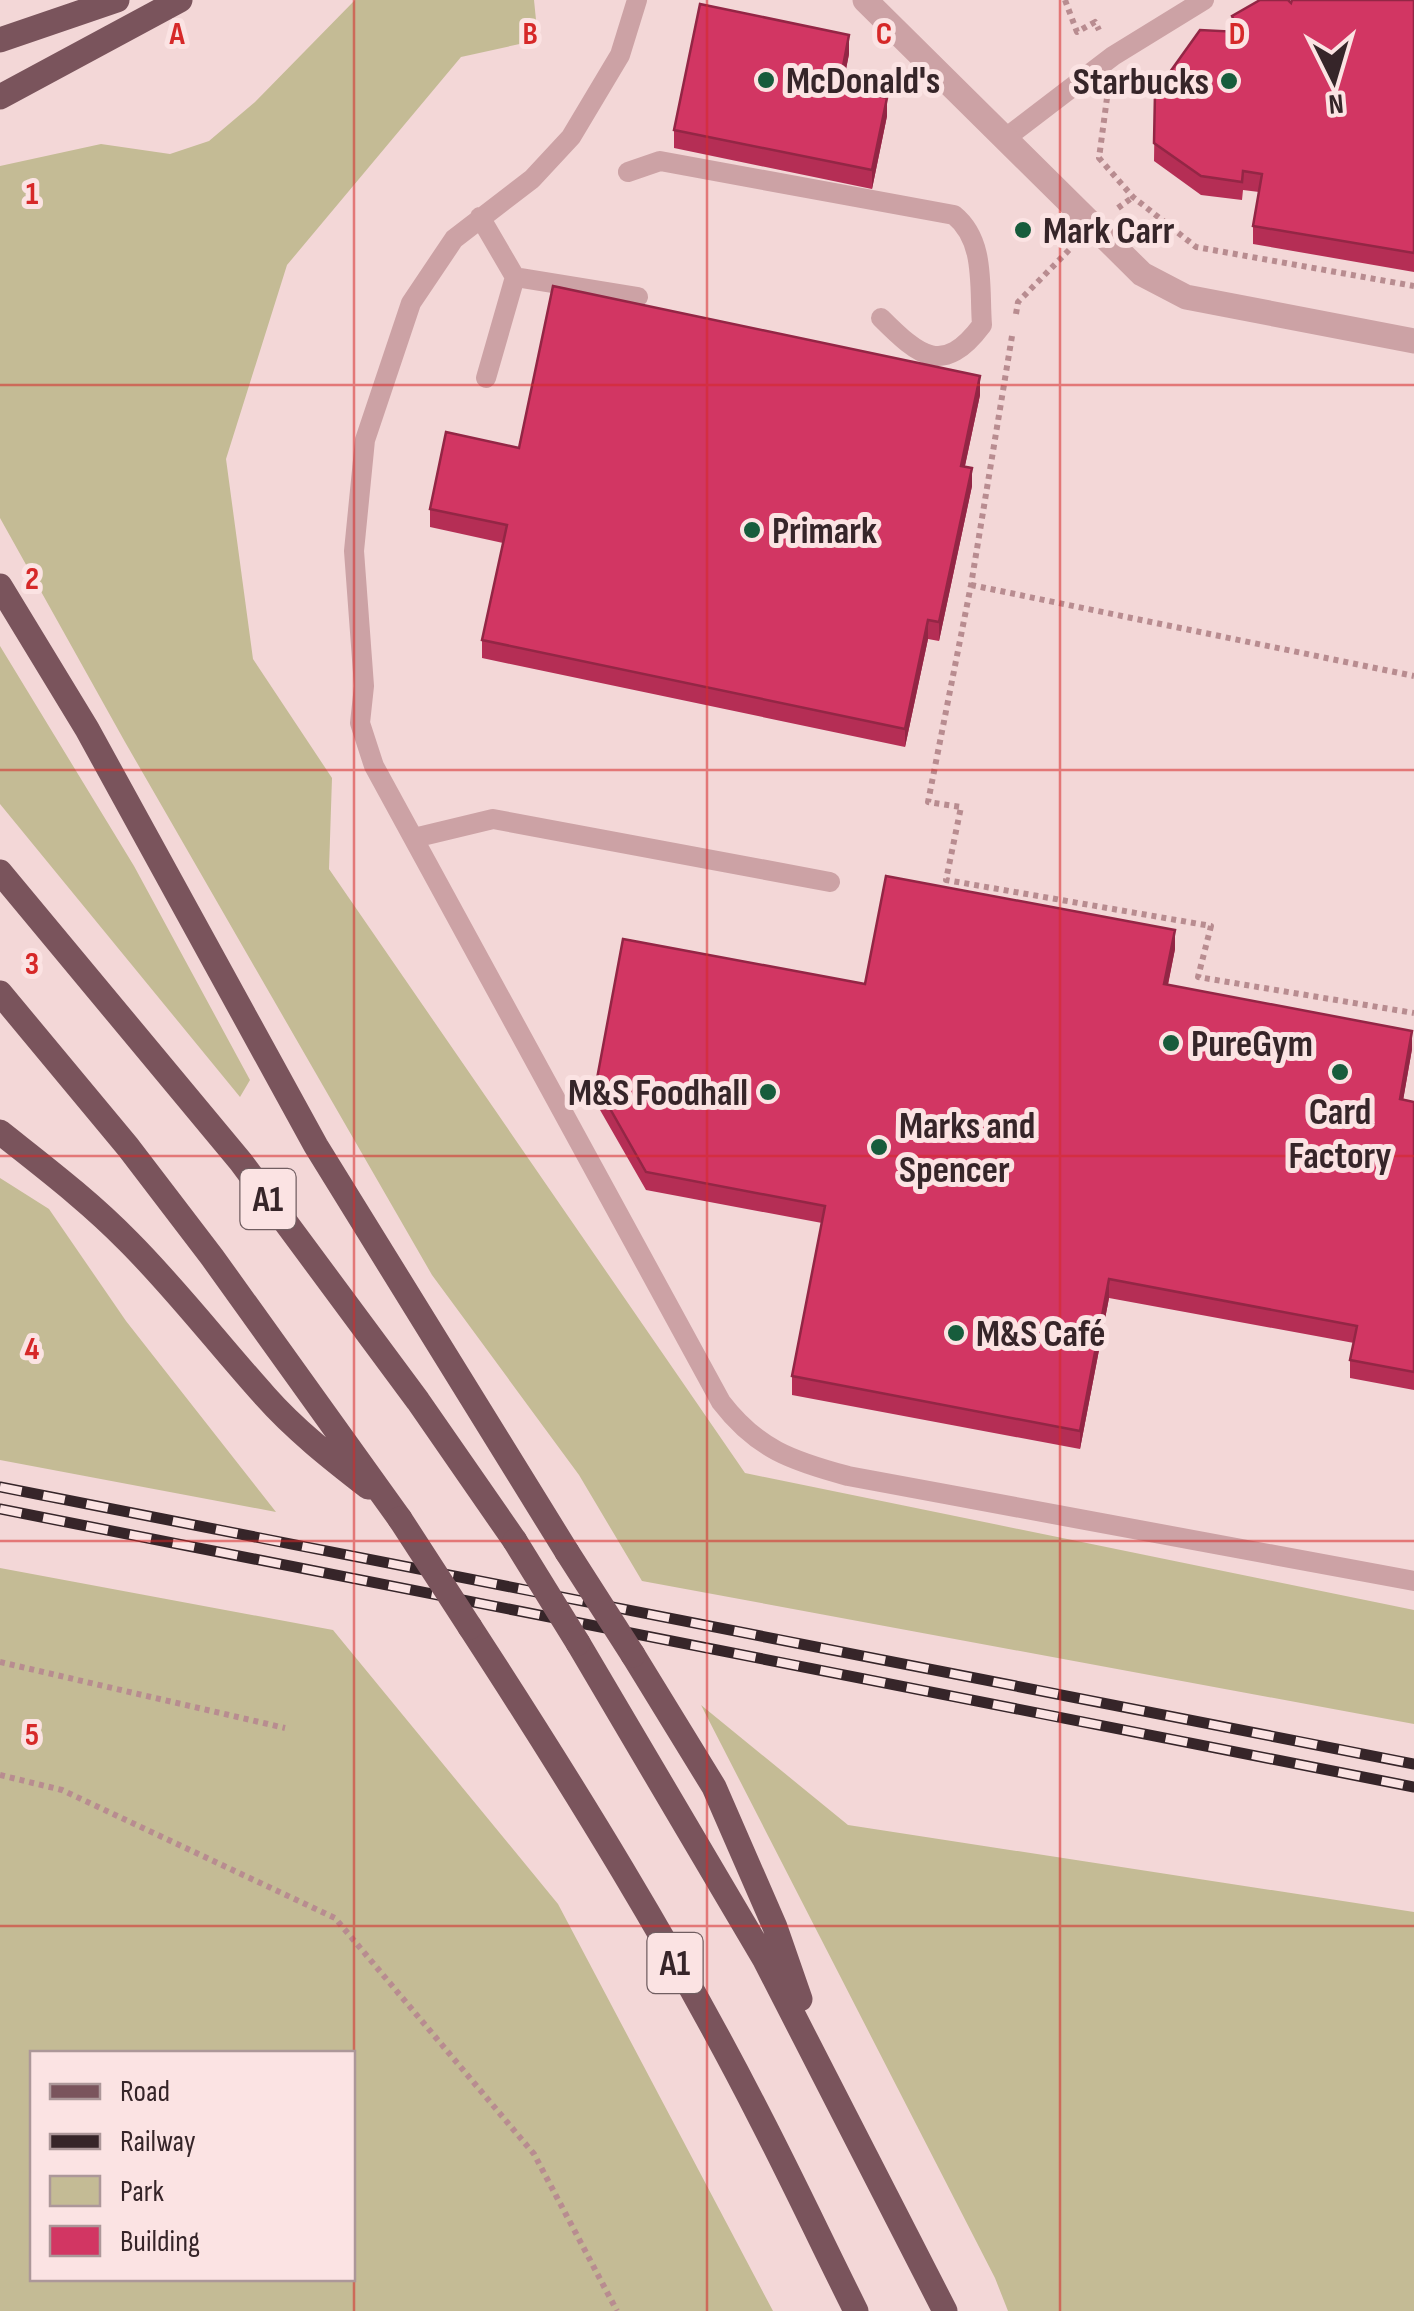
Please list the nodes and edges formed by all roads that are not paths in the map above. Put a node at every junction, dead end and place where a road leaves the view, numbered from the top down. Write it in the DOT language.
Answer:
graph roads {
  1 [pos="118,0"];
  2 [pos="180,0"];
  3 [pos="636,0"];
  4 [pos="866,0"];
  5 [pos="1204,0"];
  6 [pos="0,40"];
  7 [pos="0,97"];
  8 [pos="1007,138"];
  9 [pos="628,172"];
  10 [pos="480,217"];
  11 [pos="514,278"];
  12 [pos="638,297"];
  13 [pos="881,318"];
  14 [pos="1414,341"];
  15 [pos="486,378"];
  16 [pos="0,586"];
  17 [pos="414,838"];
  18 [pos="0,872"];
  19 [pos="830,882"];
  20 [pos="0,992"];
  21 [pos="0,1132"];
  22 [pos="396,1512"];
  23 [pos="1414,1581"];
  24 [pos="829,2079"];
  25 [pos="856,2311"];
  26 [pos="945,2311"];
  1 -- 6 [label="main road"];
  2 -- 7 [label="main road"];
  3 -- 10 [label="lane"];
  4 -- 8 [label="street"];
  5 -- 8 [label="lane"];
  8 -- 14 [label="street"];
  9 -- 13 [label="lane"];
  10 -- 11 [label="lane"];
  10 -- 17 [label="lane"];
  11 -- 12 [label="lane"];
  11 -- 15 [label="lane"];
  16 -- 24 [label="main road, bridge"];
  17 -- 19 [label="lane"];
  17 -- 23 [label="lane"];
  18 -- 24 [label="main road, A1, bridge"];
  20 -- 22 [label="main road, A1"];
  21 -- 22 [label="main road"];
  22 -- 25 [label="main road, A1, bridge"];
  24 -- 26 [label="main road, A1"];
}
